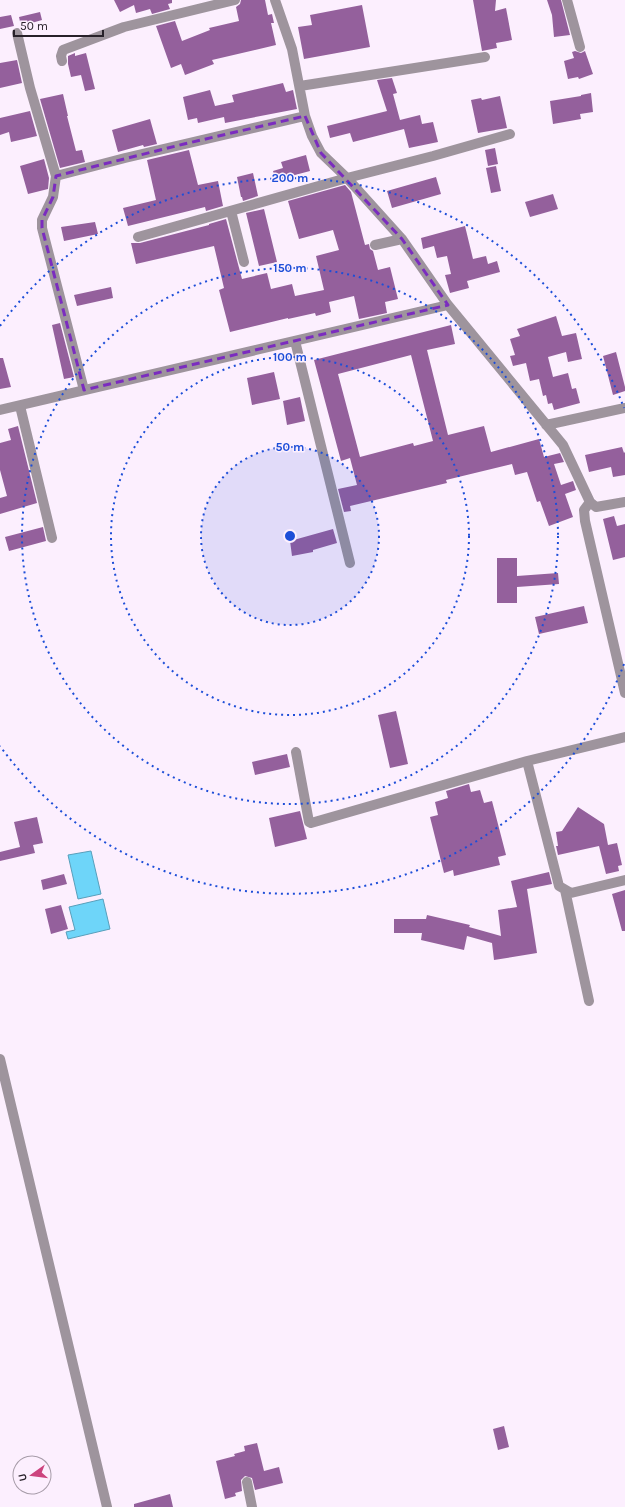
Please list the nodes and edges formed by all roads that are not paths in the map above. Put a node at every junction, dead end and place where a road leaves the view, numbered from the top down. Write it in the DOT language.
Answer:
graph roads {
  1 [pos="235,0"];
  2 [pos="275,0"];
  3 [pos="567,0"];
  4 [pos="16,33"];
  5 [pos="580,47"];
  6 [pos="485,57"];
  7 [pos="62,61"];
  8 [pos="300,86"];
  9 [pos="305,116"];
  10 [pos="510,134"];
  11 [pos="56,176"];
  12 [pos="347,178"];
  13 [pos="231,210"];
  14 [pos="138,237"];
  15 [pos="402,239"];
  16 [pos="375,245"];
  17 [pos="244,262"];
  18 [pos="448,305"];
  19 [pos="296,341"];
  20 [pos="84,390"];
  21 [pos="20,406"];
  22 [pos="625,408"];
  23 [pos="0,410"];
  24 [pos="546,425"];
  25 [pos="590,502"];
  26 [pos="625,502"];
  27 [pos="52,538"];
  28 [pos="350,563"];
  29 [pos="625,693"];
  30 [pos="625,737"];
  31 [pos="296,752"];
  32 [pos="527,761"];
  33 [pos="625,880"];
  34 [pos="565,890"];
  35 [pos="589,1001"];
  36 [pos="0,1060"];
  37 [pos="247,1482"];
  38 [pos="107,1507"];
  39 [pos="252,1507"];
  1 -- 7 [label="street"];
  2 -- 8 [label="street"];
  3 -- 5 [label="street"];
  4 -- 11 [label="street"];
  6 -- 8 [label="street"];
  8 -- 9 [label="street"];
  9 -- 11 [label="street"];
  9 -- 12 [label="street"];
  10 -- 12 [label="street"];
  11 -- 20 [label="street"];
  12 -- 13 [label="street"];
  12 -- 15 [label="street"];
  13 -- 14 [label="street"];
  13 -- 17 [label="street"];
  15 -- 16 [label="street"];
  15 -- 18 [label="street"];
  18 -- 19 [label="street"];
  18 -- 24 [label="street"];
  19 -- 20 [label="street"];
  19 -- 28 [label="street"];
  20 -- 21 [label="street"];
  21 -- 23 [label="street"];
  21 -- 27 [label="street"];
  22 -- 24 [label="street"];
  24 -- 25 [label="street"];
  25 -- 26 [label="street"];
  25 -- 29 [label="street"];
  30 -- 32 [label="street"];
  31 -- 32 [label="street"];
  32 -- 34 [label="street"];
  33 -- 34 [label="street"];
  34 -- 35 [label="street"];
  36 -- 38 [label="street"];
  37 -- 39 [label="street"];
}
